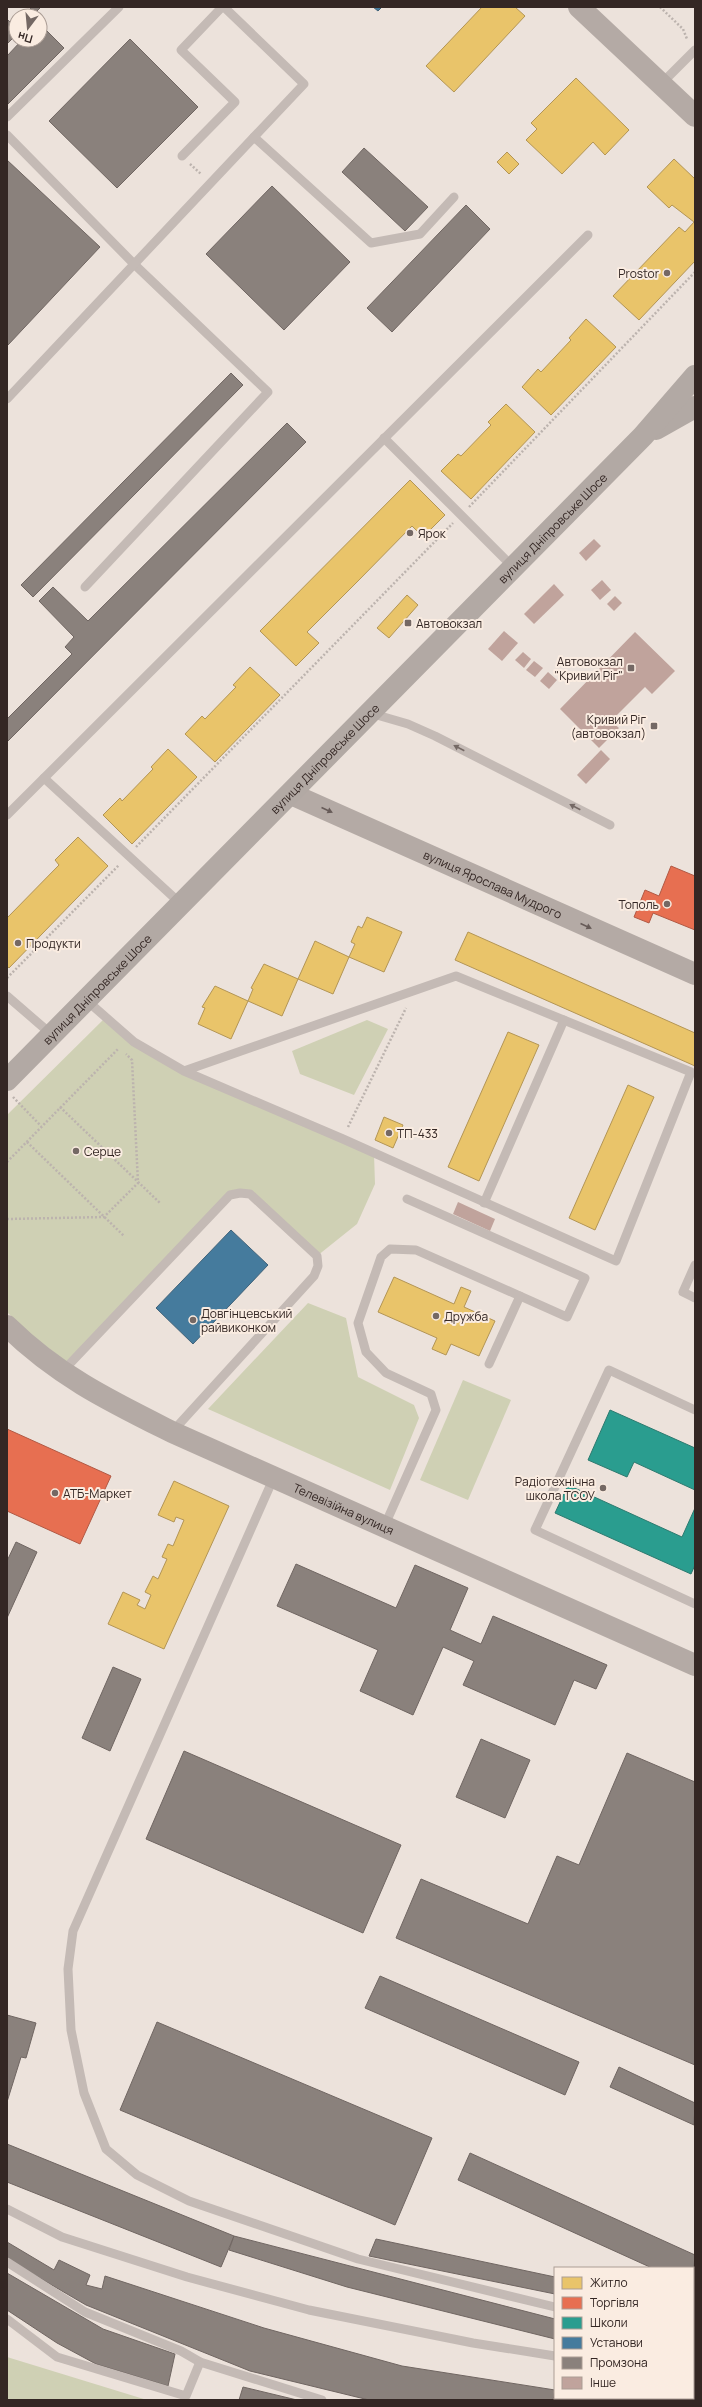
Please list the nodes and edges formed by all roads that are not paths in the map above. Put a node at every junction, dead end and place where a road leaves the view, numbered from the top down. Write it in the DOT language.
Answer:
graph roads {
  1 [pos="119,7"];
  2 [pos="223,7"];
  3 [pos="579,7"];
  4 [pos="694,51"];
  5 [pos="661,84"];
  6 [pos="695,116"];
  7 [pos="7,117"];
  8 [pos="7,135"];
  9 [pos="254,137"];
  10 [pos="182,156"];
  11 [pos="454,197"];
  12 [pos="588,235"];
  13 [pos="134,264"];
  14 [pos="695,376"];
  15 [pos="7,398"];
  16 [pos="695,408"];
  17 [pos="643,436"];
  18 [pos="384,438"];
  19 [pos="513,567"];
  20 [pos="85,587"];
  21 [pos="370,713"];
  22 [pos="44,778"];
  23 [pos="291,794"];
  24 [pos="7,815"];
  25 [pos="610,825"];
  26 [pos="181,904"];
  27 [pos="695,974"];
  28 [pos="7,996"];
  29 [pos="85,999"];
  30 [pos="564,1020"];
  31 [pos="51,1034"];
  32 [pos="184,1071"];
  33 [pos="693,1073"];
  34 [pos="9,1088"];
  35 [pos="407,1199"];
  36 [pos="484,1203"];
  37 [pos="695,1265"];
  38 [pos="520,1296"];
  39 [pos="695,1298"];
  40 [pos="7,1326"];
  41 [pos="489,1364"];
  42 [pos="62,1372"];
  43 [pos="695,1410"];
  44 [pos="172,1432"];
  45 [pos="274,1477"];
  46 [pos="384,1527"];
  47 [pos="695,1604"];
  48 [pos="695,1665"];
  49 [pos="7,2209"];
  50 [pos="7,2262"];
  51 [pos="554,2307"];
  52 [pos="7,2319"];
  53 [pos="554,2356"];
  54 [pos="200,2362"];
  55 [pos="322,2400"];
  1 -- 7 [label="lane"];
  2 -- 9 [label="lane"];
  2 -- 10 [label="lane"];
  3 -- 5 [label="street"];
  4 -- 5 [label="lane"];
  5 -- 6 [label="street"];
  8 -- 13 [label="lane"];
  9 -- 11 [label="lane"];
  9 -- 13 [label="lane"];
  12 -- 18 [label="lane"];
  13 -- 15 [label="lane"];
  13 -- 20 [label="lane"];
  14 -- 17 [label="main road"];
  16 -- 17 [label="main road"];
  17 -- 19 [label="main road, вулиця Дніпровське Шосе"];
  18 -- 19 [label="lane"];
  18 -- 22 [label="lane"];
  19 -- 21 [label="main road, вулиця Дніпровське Шосе"];
  21 -- 23 [label="main road, вулиця Дніпровське Шосе"];
  25 -- 21 [label="lane, one-way"];
  22 -- 24 [label="lane"];
  22 -- 26 [label="lane"];
  23 -- 26 [label="main road, вулиця Дніпровське Шосе"];
  23 -- 27 [label="street, вулиця Ярослава Мудрого, one-way"];
  26 -- 29 [label="main road, вулиця Дніпровське Шосе"];
  28 -- 31 [label="lane"];
  29 -- 31 [label="main road, вулиця Дніпровське Шосе"];
  29 -- 32 [label="lane"];
  30 -- 32 [label="lane"];
  30 -- 33 [label="lane"];
  30 -- 36 [label="lane"];
  31 -- 34 [label="main road, вулиця Дніпровське Шосе"];
  32 -- 36 [label="lane"];
  33 -- 36 [label="lane"];
  35 -- 38 [label="lane"];
  37 -- 39 [label="lane"];
  38 -- 41 [label="lane"];
  38 -- 46 [label="lane"];
  40 -- 42 [label="street, Телевізійна вулиця"];
  42 -- 44 [label="street, Телевізійна вулиця"];
  42 -- 44 [label="lane"];
  43 -- 47 [label="lane"];
  44 -- 45 [label="street, Телевізійна вулиця"];
  45 -- 46 [label="street, Телевізійна вулиця"];
  45 -- 51 [label="lane"];
  46 -- 48 [label="street, Телевізійна вулиця"];
  49 -- 53 [label="lane"];
  50 -- 54 [label="lane"];
  52 -- 54 [label="lane"];
  54 -- 55 [label="lane"];
}
